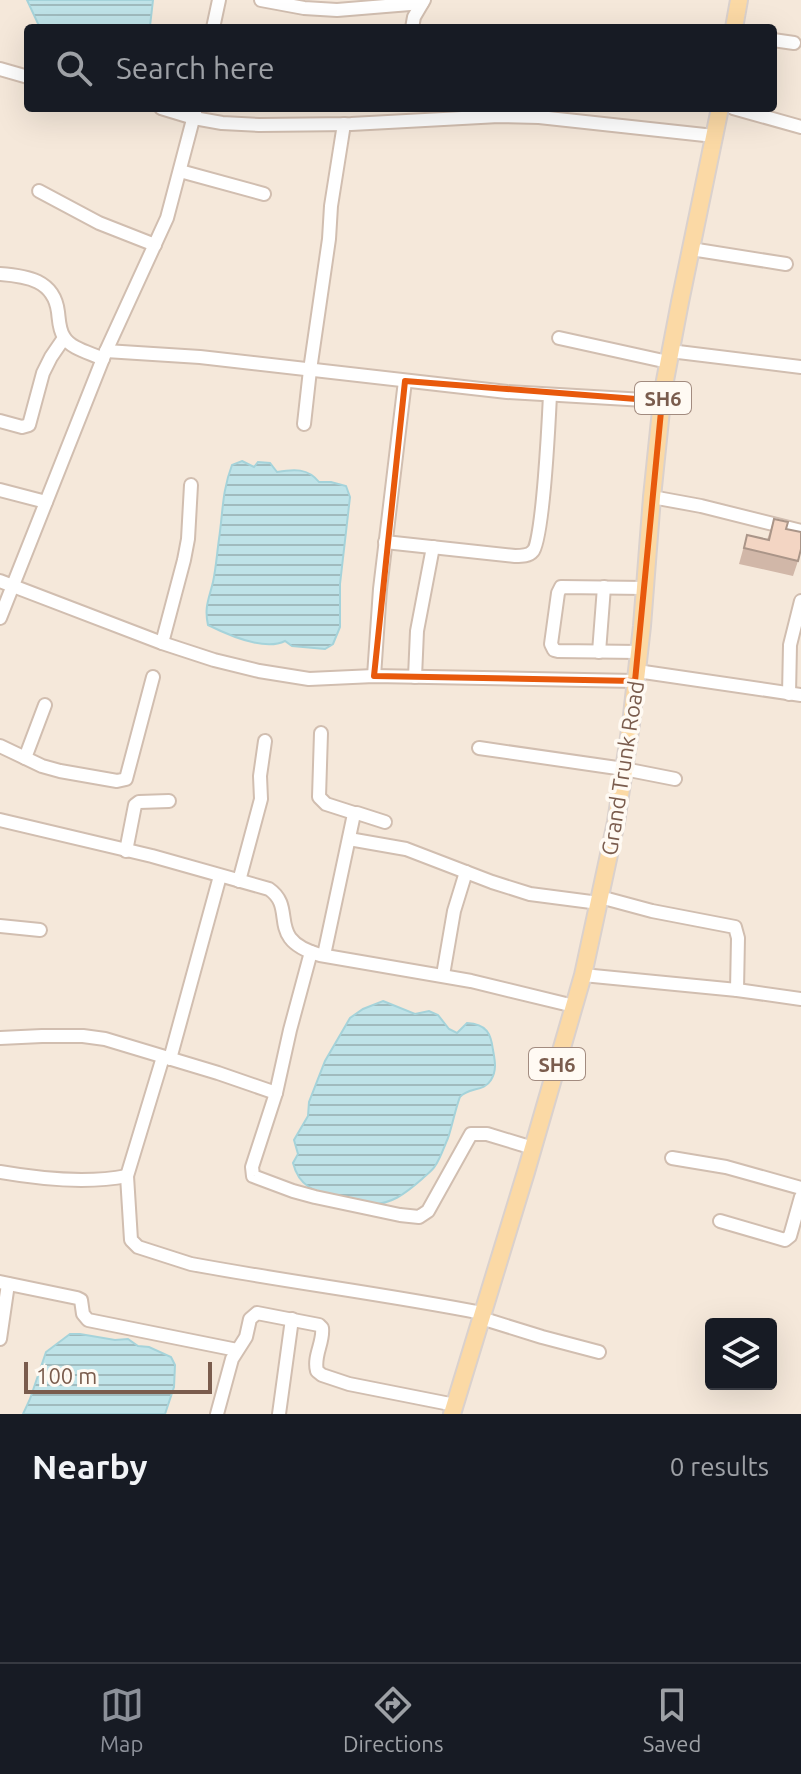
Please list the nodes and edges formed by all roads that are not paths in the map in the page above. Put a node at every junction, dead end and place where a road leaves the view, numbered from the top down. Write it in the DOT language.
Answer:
graph roads {
  1 [pos="219,0"];
  2 [pos="261,0"];
  3 [pos="739,0"];
  4 [pos="423,2"];
  5 [pos="304,4"];
  6 [pos="214,24"];
  7 [pos="413,24"];
  8 [pos="735,24"];
  9 [pos="777,41"];
  10 [pos="794,43"];
  11 [pos="0,69"];
  12 [pos="24,76"];
  13 [pos="719,112"];
  14 [pos="747,112"];
  15 [pos="195,113"];
  16 [pos="407,115"];
  17 [pos="344,124"];
  18 [pos="801,127"];
  19 [pos="714,136"];
  20 [pos="180,171"];
  21 [pos="39,191"];
  22 [pos="264,194"];
  23 [pos="155,245"];
  24 [pos="691,249"];
  25 [pos="786,264"];
  26 [pos="0,274"];
  27 [pos="64,338"];
  28 [pos="559,338"];
  29 [pos="104,355"];
  30 [pos="669,357"];
  31 [pos="801,367"];
  32 [pos="310,370"];
  33 [pos="405,381"];
  34 [pos="550,395"];
  35 [pos="662,401"];
  36 [pos="0,421"];
  37 [pos="304,424"];
  38 [pos="191,485"];
  39 [pos="0,490"];
  40 [pos="652,497"];
  41 [pos="46,502"];
  42 [pos="801,531"];
  43 [pos="385,542"];
  44 [pos="433,547"];
  45 [pos="0,581"];
  46 [pos="14,586"];
  47 [pos="604,587"];
  48 [pos="645,588"];
  49 [pos="801,601"];
  50 [pos="3,612"];
  51 [pos="162,643"];
  52 [pos="565,651"];
  53 [pos="599,652"];
  54 [pos="639,652"];
  55 [pos="374,676"];
  56 [pos="153,677"];
  57 [pos="415,677"];
  58 [pos="566,679"];
  59 [pos="635,687"];
  60 [pos="795,694"];
  61 [pos="45,705"];
  62 [pos="321,733"];
  63 [pos="265,741"];
  64 [pos="0,746"];
  65 [pos="479,748"];
  66 [pos="25,758"];
  67 [pos="624,769"];
  68 [pos="675,779"];
  69 [pos="169,801"];
  70 [pos="354,813"];
  71 [pos="0,820"];
  72 [pos="385,822"];
  73 [pos="349,839"];
  74 [pos="126,851"];
  75 [pos="466,872"];
  76 [pos="220,876"];
  77 [pos="239,881"];
  78 [pos="599,900"];
  79 [pos="0,926"];
  80 [pos="40,930"];
  81 [pos="317,954"];
  82 [pos="443,975"];
  83 [pos="583,975"];
  84 [pos="737,990"];
  85 [pos="801,999"];
  86 [pos="574,1006"];
  87 [pos="0,1038"];
  88 [pos="166,1058"];
  89 [pos="276,1093"];
  90 [pos="533,1148"];
  91 [pos="672,1158"];
  92 [pos="0,1172"];
  93 [pos="127,1176"];
  94 [pos="801,1188"];
  95 [pos="801,1197"];
  96 [pos="720,1221"];
  97 [pos="4,1283"];
  98 [pos="482,1315"];
  99 [pos="292,1319"];
  100 [pos="0,1339"];
  101 [pos="237,1350"];
  102 [pos="599,1352"];
  103 [pos="454,1410"];
  104 [pos="217,1414"];
  105 [pos="279,1414"];
  1 -- 6 [label="street"];
  2 -- 5 [label="street"];
  3 -- 8 [label="main road"];
  4 -- 5 [label="street"];
  4 -- 7 [label="street"];
  9 -- 10 [label="street"];
  11 -- 12 [label="street"];
  13 -- 19 [label="main road, Grand Trunk Road / SH6"];
  14 -- 18 [label="street"];
  15 -- 17 [label="street"];
  15 -- 20 [label="street"];
  16 -- 17 [label="street"];
  16 -- 19 [label="street"];
  17 -- 32 [label="street"];
  19 -- 24 [label="main road, Grand Trunk Road / SH6"];
  20 -- 22 [label="street"];
  20 -- 23 [label="street"];
  21 -- 23 [label="street"];
  23 -- 29 [label="street"];
  24 -- 25 [label="street"];
  24 -- 30 [label="main road, Grand Trunk Road / SH6"];
  26 -- 27 [label="street"];
  27 -- 29 [label="street"];
  27 -- 36 [label="street"];
  28 -- 30 [label="street"];
  29 -- 32 [label="street"];
  29 -- 41 [label="street"];
  30 -- 31 [label="street"];
  30 -- 35 [label="main road, Grand Trunk Road / SH6"];
  32 -- 33 [label="street"];
  32 -- 37 [label="street"];
  33 -- 34 [label="street"];
  33 -- 43 [label="street"];
  34 -- 35 [label="street"];
  34 -- 44 [label="street"];
  35 -- 40 [label="main road, Grand Trunk Road / SH6"];
  38 -- 51 [label="street"];
  39 -- 41 [label="street"];
  40 -- 42 [label="street"];
  40 -- 48 [label="main road, Grand Trunk Road / SH6"];
  41 -- 46 [label="street"];
  43 -- 44 [label="street"];
  43 -- 55 [label="street"];
  44 -- 57 [label="street"];
  45 -- 46 [label="street"];
  46 -- 50 [label="street"];
  46 -- 51 [label="street"];
  47 -- 48 [label="street"];
  47 -- 52 [label="street"];
  47 -- 53 [label="street"];
  48 -- 54 [label="main road, Grand Trunk Road / SH6"];
  49 -- 60 [label="street"];
  51 -- 55 [label="street"];
  52 -- 53 [label="street"];
  52 -- 58 [label="street"];
  53 -- 54 [label="street"];
  54 -- 59 [label="main road, Grand Trunk Road / SH6"];
  55 -- 57 [label="street"];
  56 -- 66 [label="street"];
  57 -- 58 [label="street"];
  58 -- 59 [label="street"];
  59 -- 60 [label="street"];
  59 -- 67 [label="main road, Grand Trunk Road / SH6"];
  61 -- 66 [label="street"];
  62 -- 70 [label="street"];
  63 -- 77 [label="street"];
  64 -- 66 [label="street"];
  65 -- 67 [label="street"];
  67 -- 68 [label="street"];
  67 -- 78 [label="main road, Grand Trunk Road / SH6"];
  69 -- 74 [label="street"];
  70 -- 72 [label="street"];
  70 -- 73 [label="street"];
  71 -- 74 [label="street"];
  73 -- 75 [label="street"];
  73 -- 81 [label="street"];
  74 -- 76 [label="street"];
  75 -- 78 [label="street"];
  75 -- 82 [label="street"];
  76 -- 77 [label="street"];
  76 -- 88 [label="street"];
  77 -- 81 [label="street"];
  78 -- 83 [label="main road, Grand Trunk Road / SH6"];
  78 -- 84 [label="street"];
  79 -- 80 [label="street"];
  81 -- 82 [label="street"];
  81 -- 89 [label="street"];
  82 -- 86 [label="street"];
  83 -- 84 [label="street"];
  83 -- 86 [label="main road, Grand Trunk Road / SH6"];
  84 -- 85 [label="street"];
  86 -- 90 [label="main road, Grand Trunk Road / SH6"];
  87 -- 88 [label="street"];
  88 -- 89 [label="street"];
  88 -- 93 [label="street"];
  89 -- 90 [label="street"];
  90 -- 98 [label="main road, Grand Trunk Road / SH6"];
  91 -- 94 [label="street"];
  92 -- 93 [label="street"];
  93 -- 98 [label="street"];
  95 -- 96 [label="street"];
  97 -- 100 [label="street"];
  97 -- 101 [label="street"];
  98 -- 102 [label="street"];
  98 -- 103 [label="main road, Grand Trunk Road / SH6"];
  99 -- 101 [label="street"];
  99 -- 103 [label="street"];
  99 -- 105 [label="street"];
  101 -- 104 [label="street"];
}
